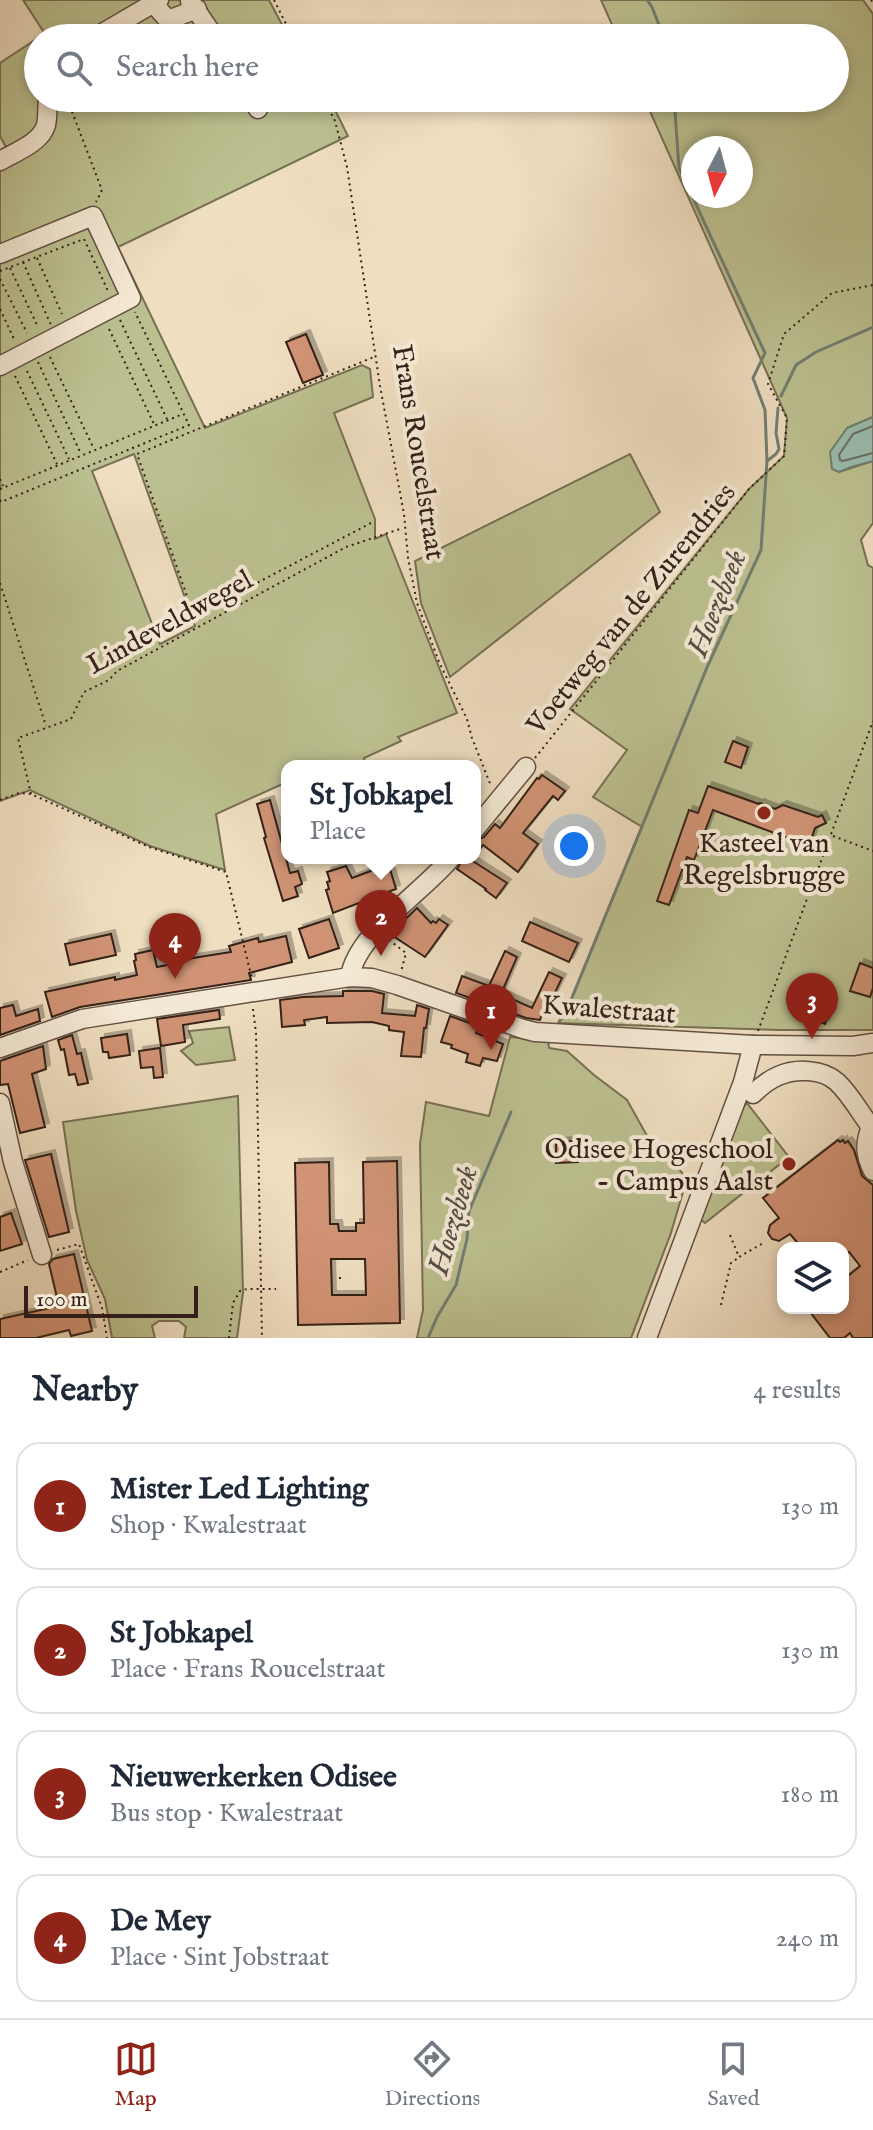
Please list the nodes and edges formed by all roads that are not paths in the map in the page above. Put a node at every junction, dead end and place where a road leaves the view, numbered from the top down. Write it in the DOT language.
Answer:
graph roads {
  1 [pos="156,2"];
  2 [pos="193,4"];
  3 [pos="118,24"];
  4 [pos="206,24"];
  5 [pos="47,112"];
  6 [pos="0,161"];
  7 [pos="5,261"];
  8 [pos="33,349"];
  9 [pos="526,767"];
  10 [pos="481,822"];
  11 [pos="446,864"];
  12 [pos="350,977"];
  13 [pos="873,1043"];
  14 [pos="753,1045"];
  15 [pos="0,1048"];
  16 [pos="753,1094"];
  17 [pos="0,1103"];
  18 [pos="872,1127"];
  19 [pos="873,1171"];
  20 [pos="42,1255"];
  21 [pos="647,1338"];
  1 -- 2 [label="street"];
  1 -- 3 [label="street"];
  2 -- 4 [label="street"];
  5 -- 6 [label="street"];
  7 -- 8 [label="street"];
  9 -- 10 [label="street"];
  11 -- 12 [label="street"];
  12 -- 14 [label="street, Kwalestraat"];
  12 -- 15 [label="street, Kwalestraat"];
  13 -- 14 [label="street, Kwalestraat"];
  14 -- 21 [label="street"];
  16 -- 18 [label="street"];
  17 -- 20 [label="street"];
  18 -- 19 [label="street"];
}
